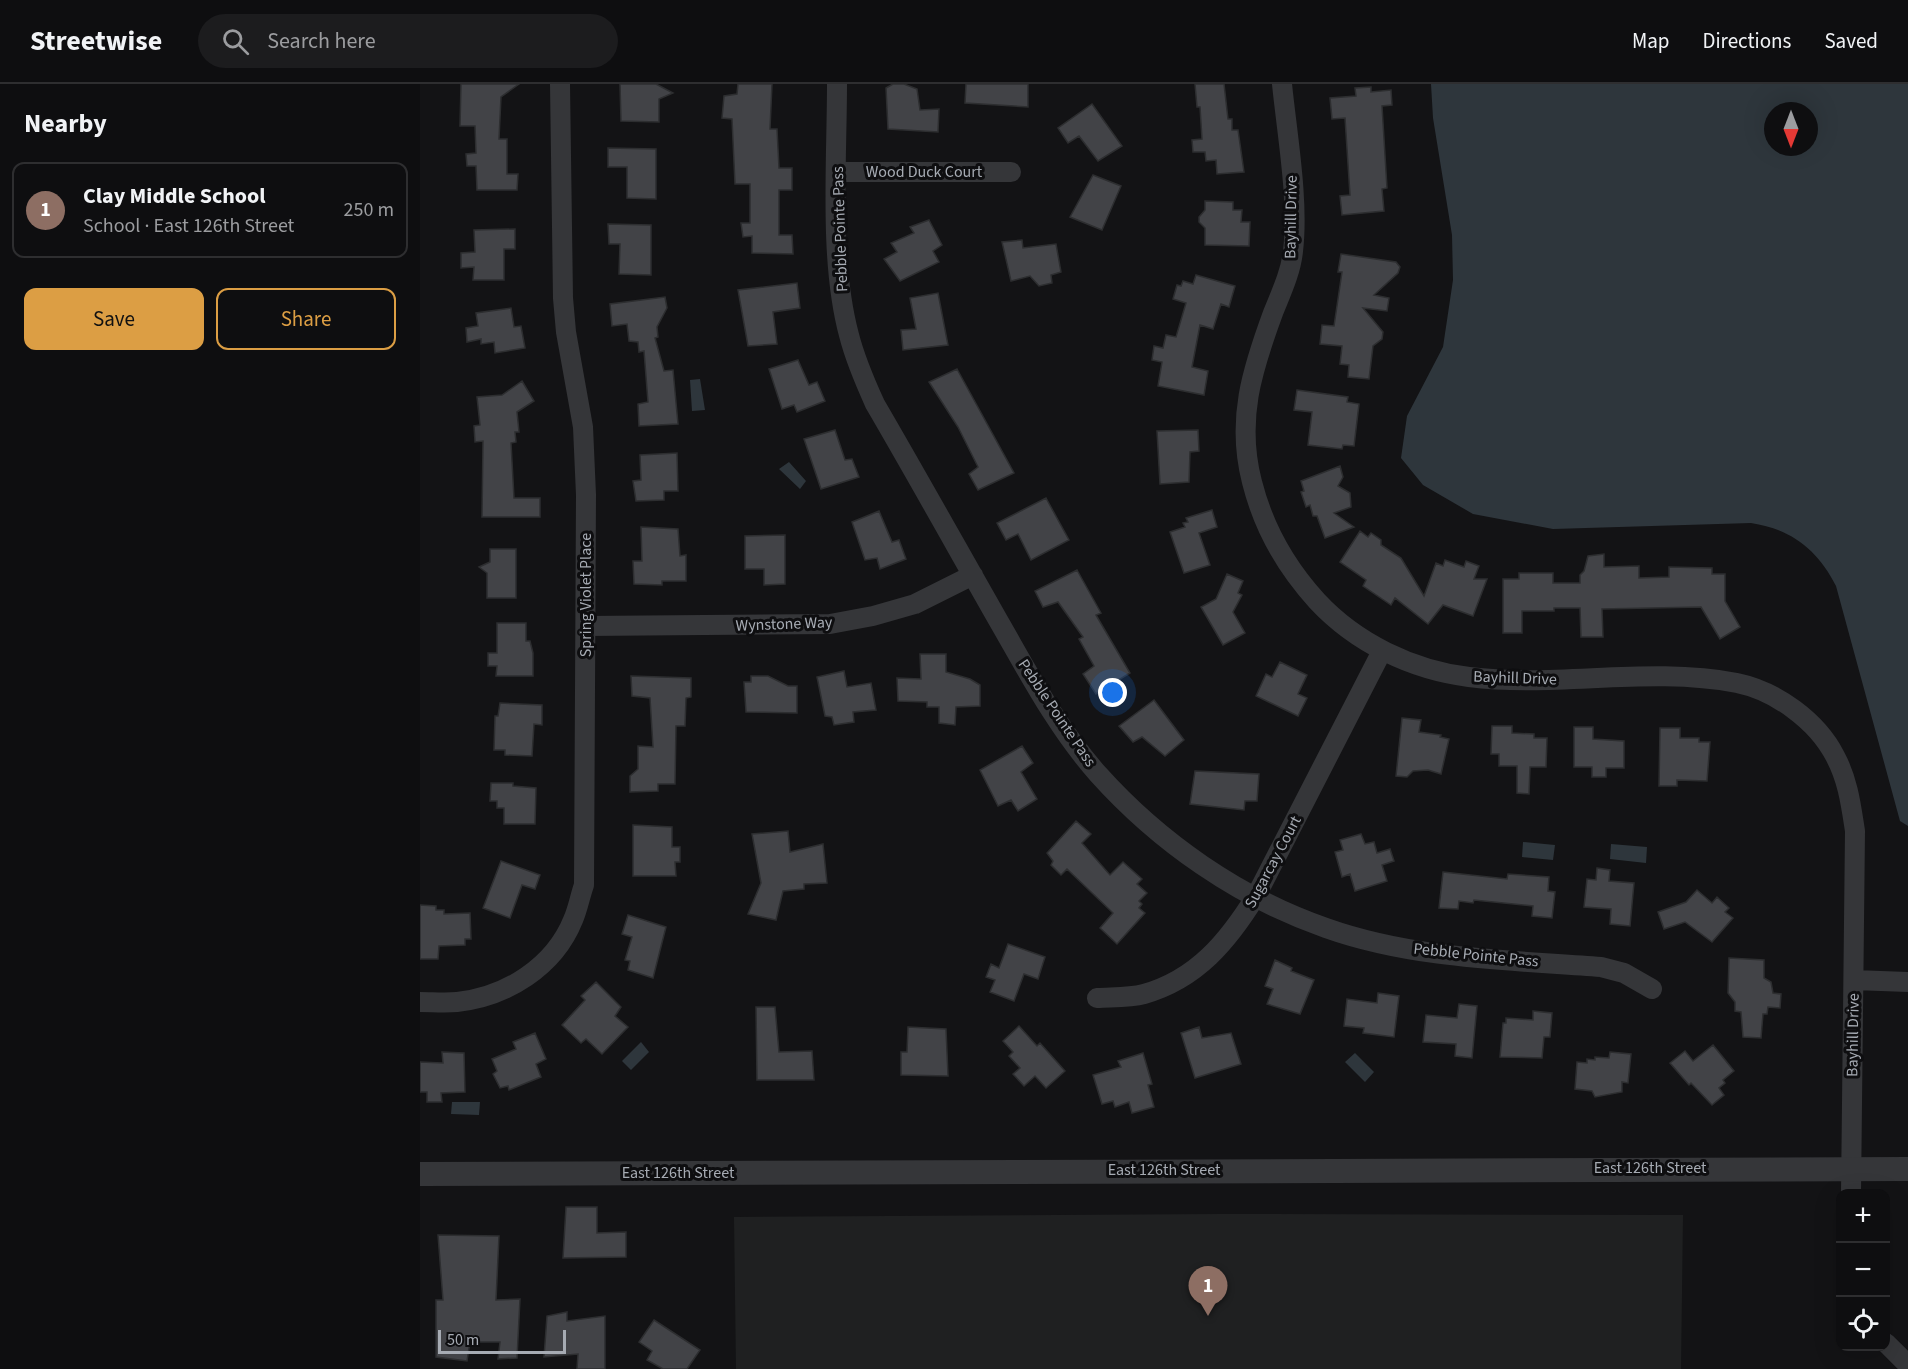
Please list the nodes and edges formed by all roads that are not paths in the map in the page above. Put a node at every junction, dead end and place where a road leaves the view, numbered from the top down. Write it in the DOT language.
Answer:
graph roads {
  1 [pos="560,84"];
  2 [pos="837,84"];
  3 [pos="1282,84"];
  4 [pos="837,172"];
  5 [pos="1011,172"];
  6 [pos="973,575"];
  7 [pos="586,626"];
  8 [pos="1382,651"];
  9 [pos="1256,896"];
  10 [pos="1854,980"];
  11 [pos="1908,982"];
  12 [pos="1652,989"];
  13 [pos="1097,998"];
  14 [pos="420,1002"];
  15 [pos="1908,1168"];
  16 [pos="1850,1169"];
  17 [pos="420,1174"];
  18 [pos="1851,1189"];
  19 [pos="1890,1347"];
  20 [pos="1908,1365"];
  1 -- 7 [label="street, Spring Violet Place"];
  2 -- 4 [label="street, Pebble Pointe Pass"];
  3 -- 8 [label="street, Bayhill Drive"];
  4 -- 5 [label="street, Wood Duck Court"];
  4 -- 6 [label="street, Pebble Pointe Pass"];
  6 -- 7 [label="street, Wynstone Way"];
  6 -- 9 [label="street, Pebble Pointe Pass"];
  7 -- 14 [label="street, Spring Violet Place"];
  8 -- 9 [label="street, Sugarcay Court"];
  8 -- 10 [label="street, Bayhill Drive"];
  9 -- 12 [label="street, Pebble Pointe Pass"];
  9 -- 13 [label="street, Sugarcay Court"];
  10 -- 11 [label="street"];
  10 -- 16 [label="street, Bayhill Drive"];
  15 -- 16 [label="street, East 126th Street"];
  16 -- 17 [label="street, East 126th Street"];
  16 -- 18 [label="street, Bayhill Drive"];
  19 -- 20 [label="street"];
}
